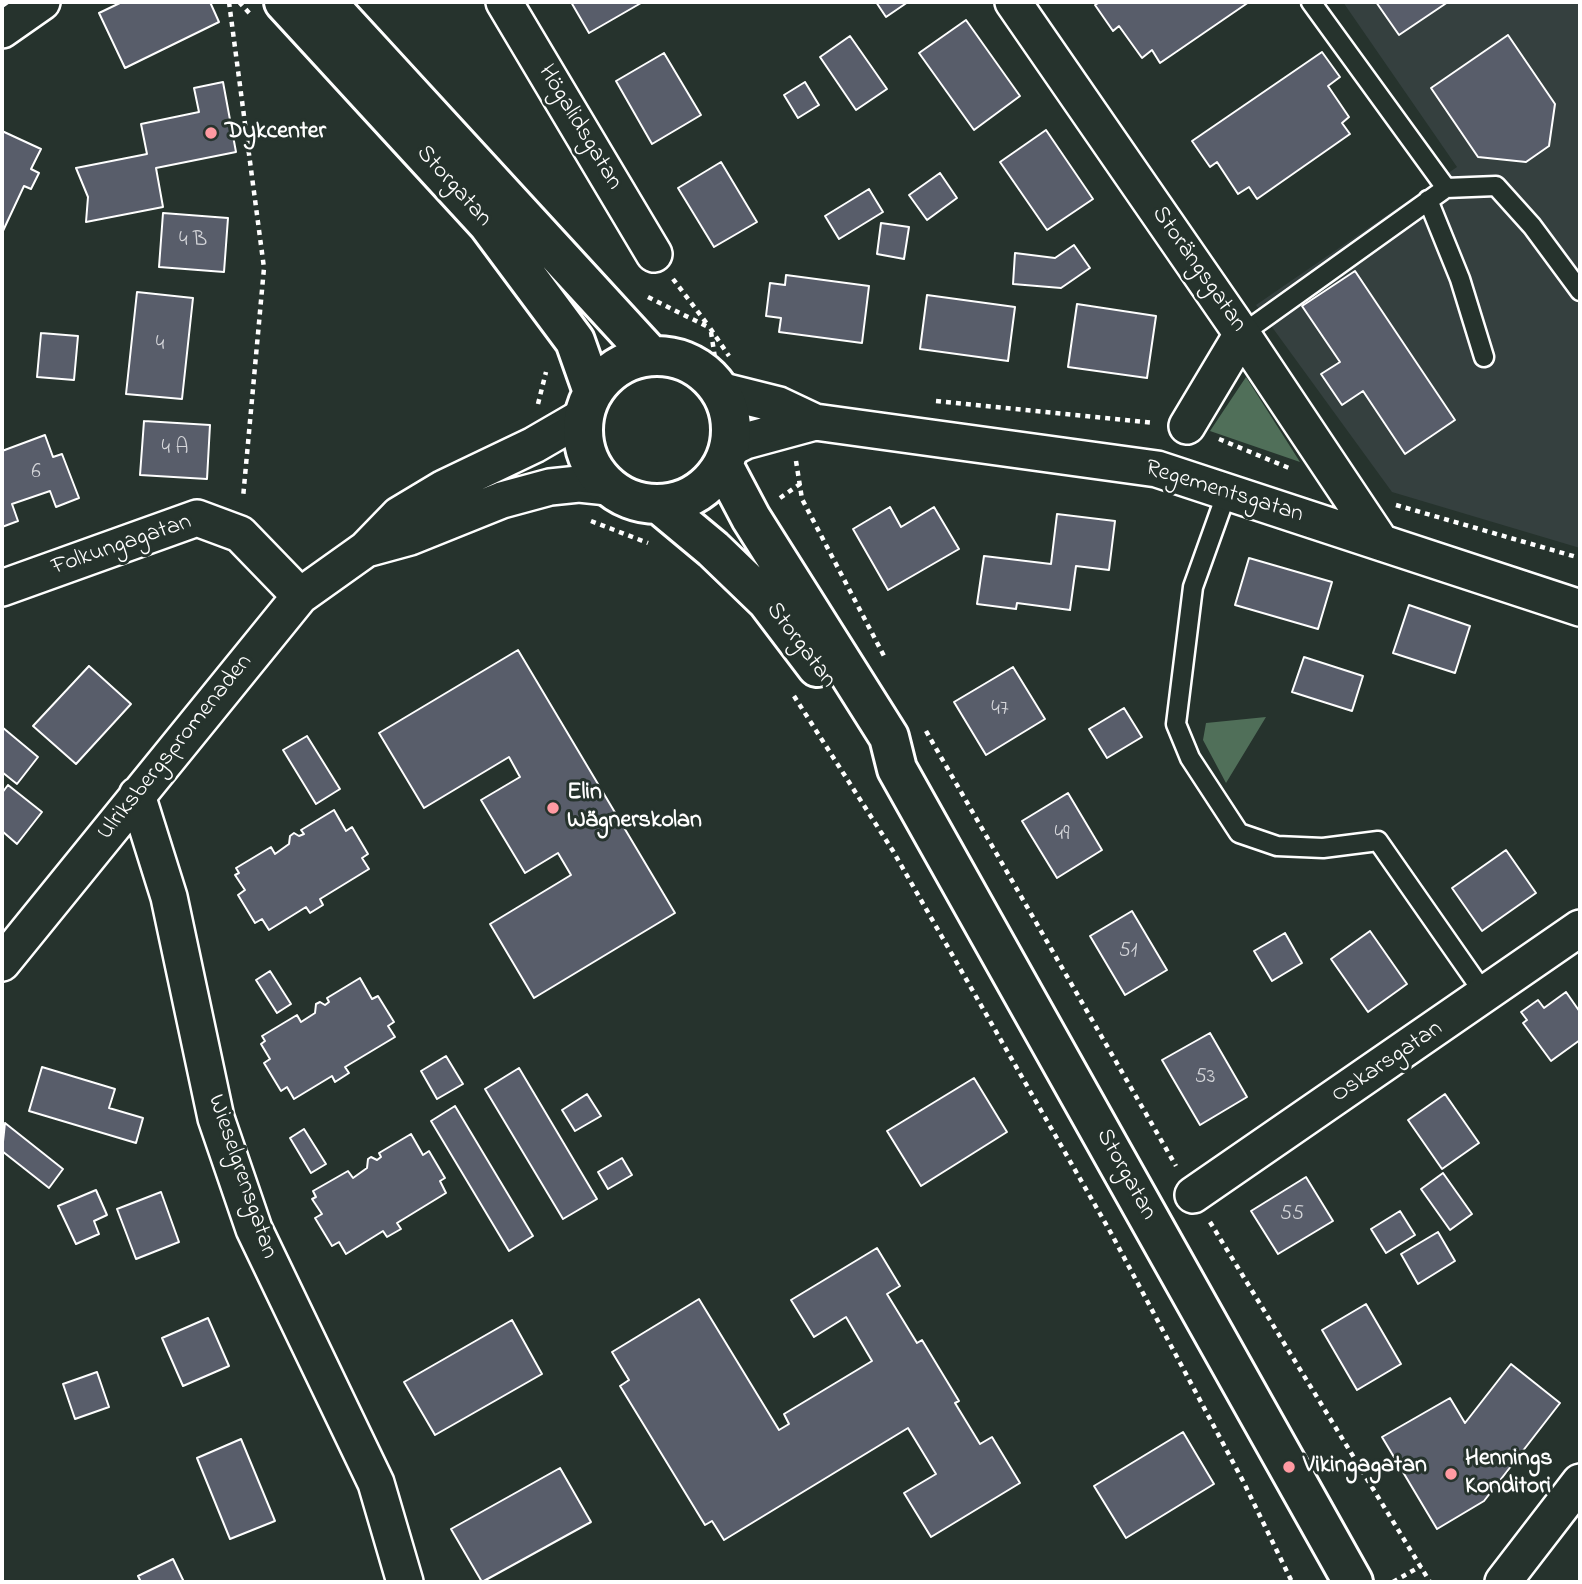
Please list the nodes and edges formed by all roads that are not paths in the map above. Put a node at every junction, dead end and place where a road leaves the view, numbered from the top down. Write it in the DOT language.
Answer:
graph roads {
  1 [pos="42,2"];
  2 [pos="284,2"];
  3 [pos="504,2"];
  4 [pos="1013,2"];
  5 [pos="1311,2"];
  6 [pos="336,10"];
  7 [pos="2,30"];
  8 [pos="1446,188"];
  9 [pos="1428,200"];
  10 [pos="654,254"];
  11 [pos="1580,291"];
  12 [pos="1241,334"];
  13 [pos="651,356"];
  14 [pos="1485,357"];
  15 [pos="719,390"];
  16 [pos="589,404"];
  17 [pos="1186,426"];
  18 [pos="801,427"];
  19 [pos="726,457"];
  20 [pos="608,486"];
  21 [pos="1227,492"];
  22 [pos="659,504"];
  23 [pos="1380,541"];
  24 [pos="366,549"];
  25 [pos="2,588"];
  26 [pos="300,596"];
  27 [pos="1580,608"];
  28 [pos="897,769"];
  29 [pos="137,795"];
  30 [pos="1580,928"];
  31 [pos="2,963"];
  32 [pos="1486,996"];
  33 [pos="1193,1195"];
  34 [pos="1580,1482"];
  35 [pos="405,1582"];
  36 [pos="1353,1582"];
  37 [pos="1503,1582"];
  1 -- 7 [label="street"];
  2 -- 16 [label="main road, Storgatan"];
  3 -- 10 [label="street, Högalidsgatan"];
  4 -- 12 [label="street, Storängsgatan"];
  5 -- 8 [label="lane"];
  6 -- 13 [label="main road, Storgatan"];
  8 -- 9 [label="lane"];
  8 -- 11 [label="lane"];
  9 -- 12 [label="lane"];
  9 -- 14 [label="lane"];
  12 -- 17 [label="street"];
  12 -- 23 [label="street, Storängsgatan"];
  13 -- 15 [label="main road"];
  13 -- 16 [label="main road"];
  15 -- 18 [label="street, Regementsgatan"];
  15 -- 19 [label="main road"];
  16 -- 20 [label="main road"];
  16 -- 24 [label="street, Ulriksbergspromenaden"];
  18 -- 19 [label="street, Regementsgatan"];
  18 -- 21 [label="street, Regementsgatan"];
  19 -- 22 [label="main road"];
  19 -- 28 [label="main road, Storgatan"];
  20 -- 22 [label="main road"];
  20 -- 24 [label="street, Ulriksbergspromenaden"];
  21 -- 23 [label="street, Regementsgatan"];
  21 -- 32 [label="lane"];
  22 -- 28 [label="main road, Storgatan"];
  23 -- 27 [label="street, Regementsgatan"];
  24 -- 26 [label="street, Ulriksbergspromenaden"];
  25 -- 26 [label="street, Folkungagatan"];
  26 -- 29 [label="street, Ulriksbergspromenaden"];
  28 -- 36 [label="main road, Storgatan"];
  29 -- 31 [label="street, Ulriksbergspromenaden"];
  29 -- 35 [label="street, Wieselgrensgatan"];
  30 -- 32 [label="street, Oskarsgatan"];
  32 -- 33 [label="street, Oskarsgatan"];
  34 -- 37 [label="street"];
}
